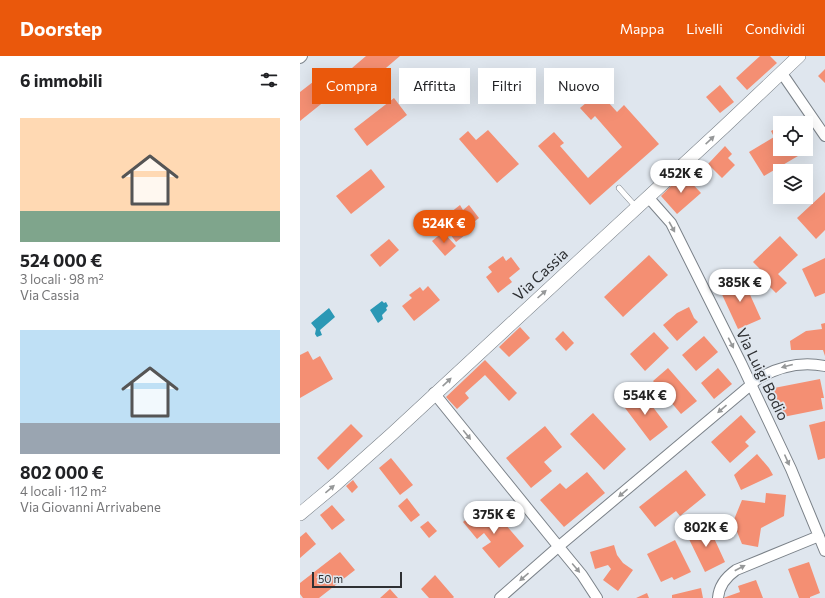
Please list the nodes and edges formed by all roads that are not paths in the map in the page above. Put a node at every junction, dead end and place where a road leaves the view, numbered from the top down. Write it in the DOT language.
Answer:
graph roads {
  1 [pos="799,56"];
  2 [pos="781,72"];
  3 [pos="825,136"];
  4 [pos="619,188"];
  5 [pos="648,197"];
  6 [pos="636,207"];
  7 [pos="825,366"];
  8 [pos="752,384"];
  9 [pos="434,393"];
  10 [pos="300,514"];
  11 [pos="819,536"];
  12 [pos="558,547"];
  13 [pos="825,551"];
  14 [pos="500,598"];
  15 [pos="596,598"];
  16 [pos="718,598"];
  1 -- 2 [label="street, Via Cassia"];
  2 -- 3 [label="street"];
  5 -- 2 [label="street, Via Cassia, one-way"];
  4 -- 6 [label="lane"];
  5 -- 6 [label="street, Via Cassia"];
  5 -- 8 [label="street, Via Luigi Bodio, one-way"];
  9 -- 6 [label="street, Via Cassia, one-way"];
  7 -- 8 [label="street, one-way"];
  8 -- 11 [label="street, Via Luigi Bodio, one-way"];
  8 -- 12 [label="street, one-way"];
  10 -- 9 [label="street, Via Cassia, one-way"];
  9 -- 12 [label="street, one-way"];
  11 -- 13 [label="street, Via Luigi Bodio"];
  16 -- 11 [label="street, one-way"];
  12 -- 14 [label="street, one-way"];
  12 -- 15 [label="street, one-way"];
}
